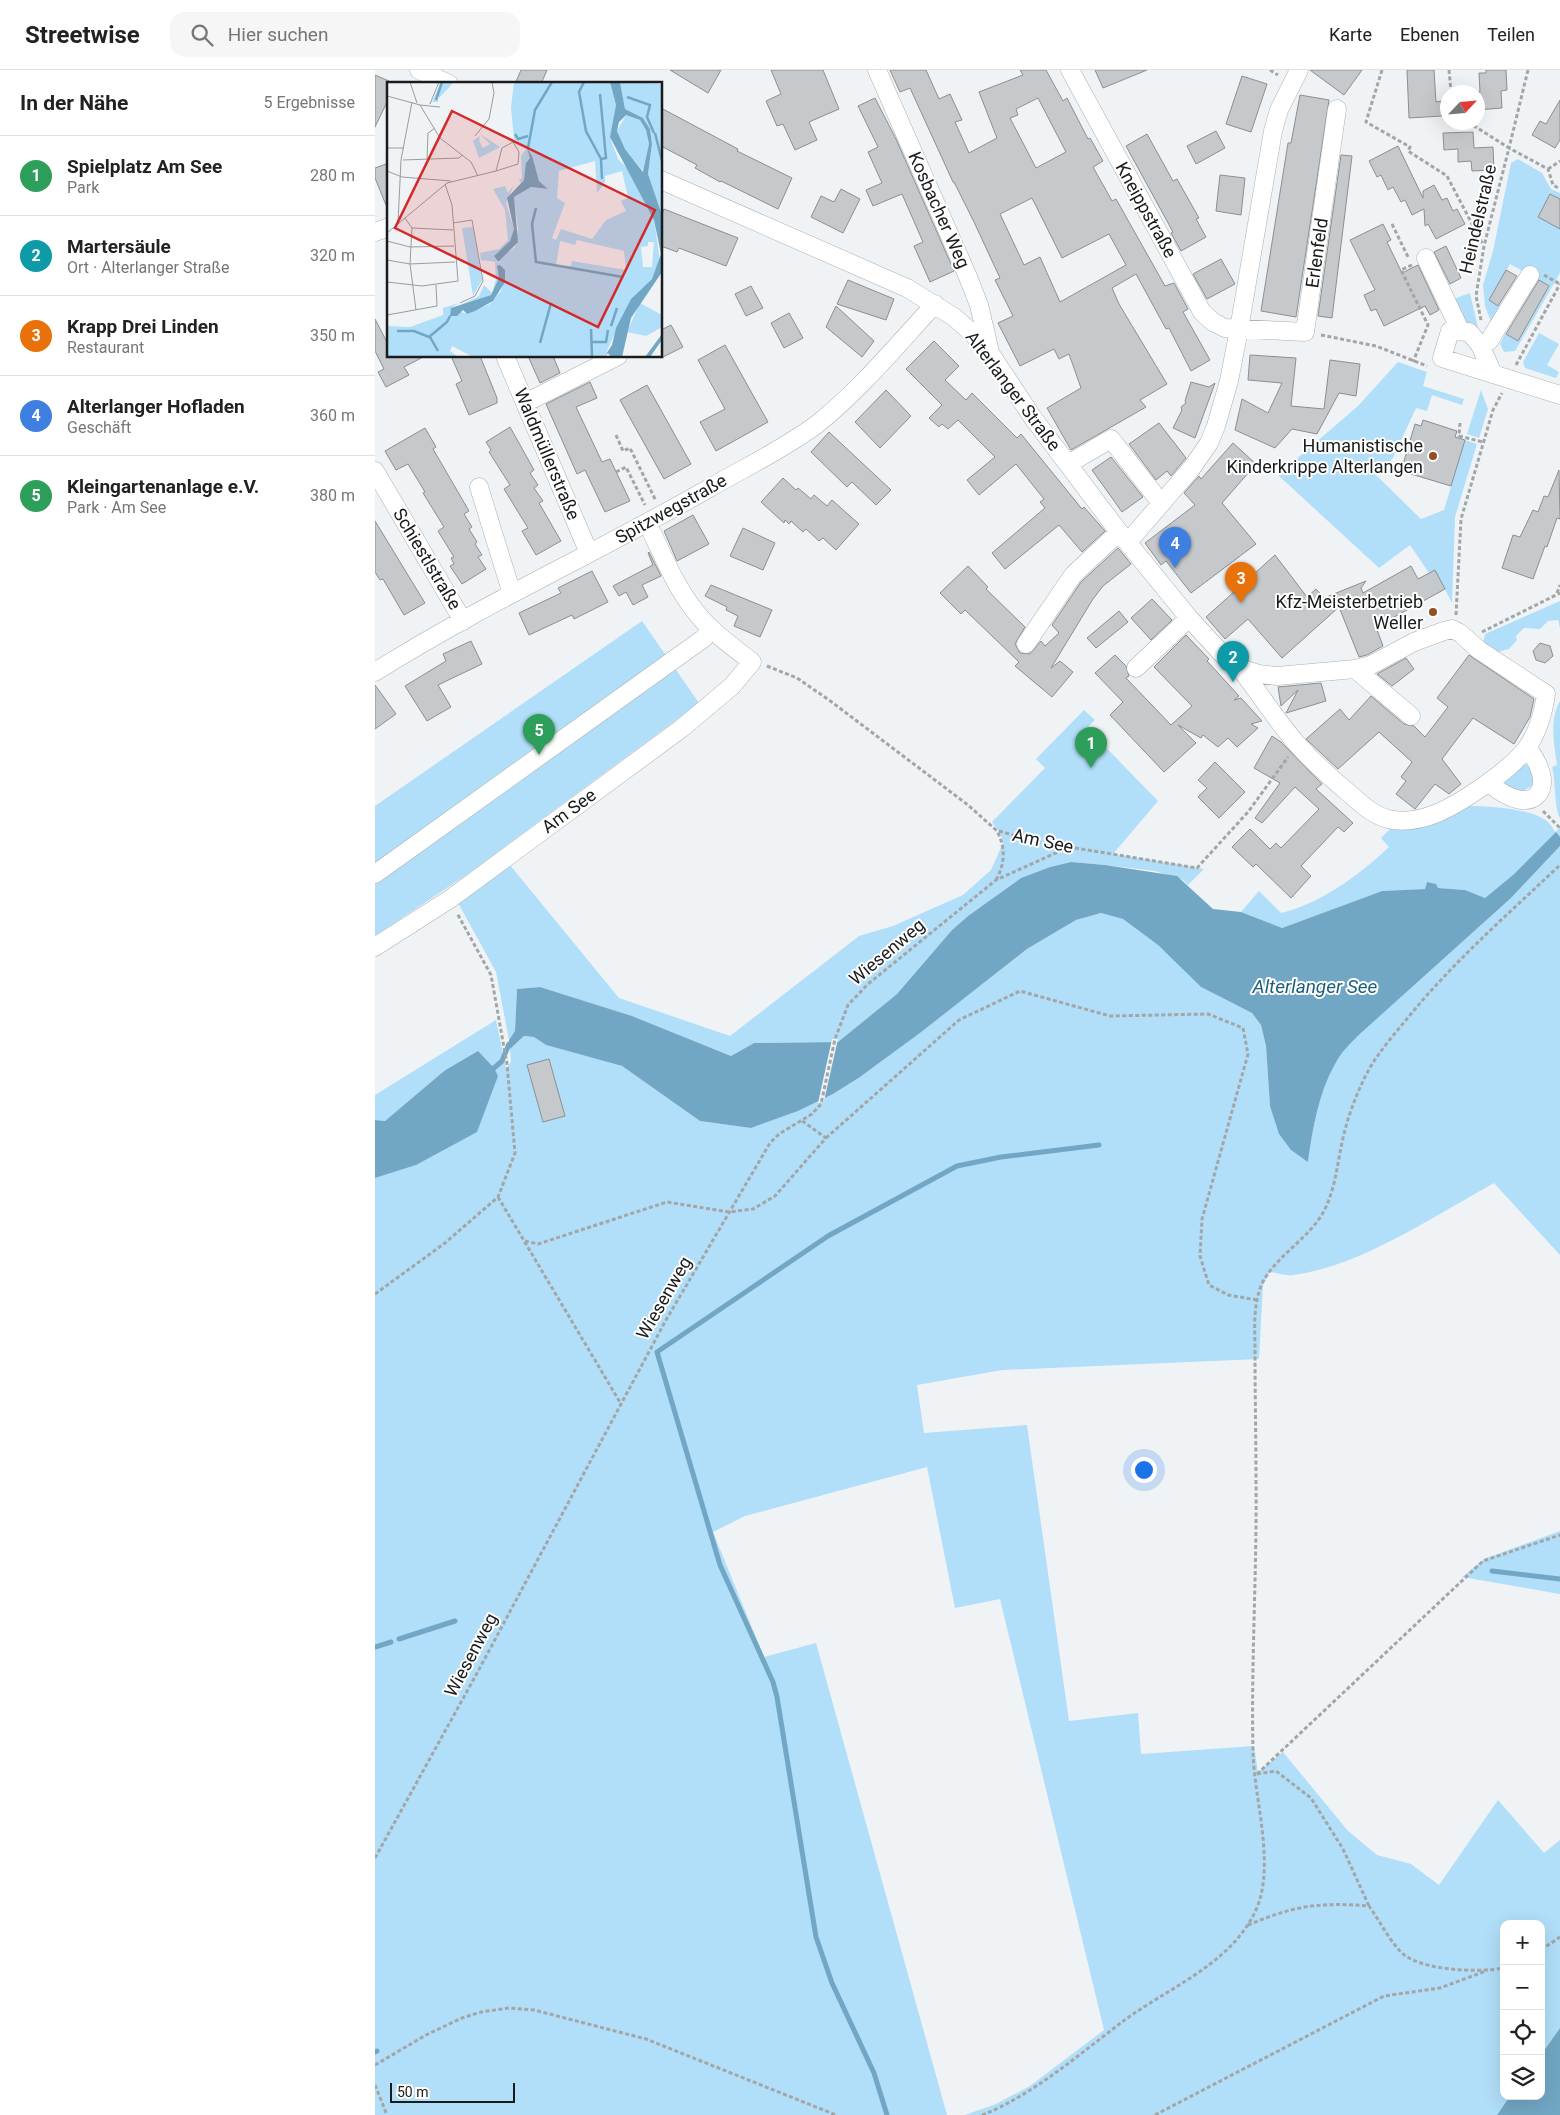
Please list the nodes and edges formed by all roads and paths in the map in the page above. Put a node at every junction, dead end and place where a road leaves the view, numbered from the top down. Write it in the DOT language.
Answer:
graph roads {
  1 [pos="877,70"];
  2 [pos="1070,70"];
  3 [pos="1299,70"];
  4 [pos="1382,70"];
  5 [pos="1449,70"];
  6 [pos="1528,70"];
  7 [pos="428,71"];
  8 [pos="446,82"];
  9 [pos="1450,85"];
  10 [pos="1337,109"];
  11 [pos="1481,130"];
  12 [pos="1509,148"];
  13 [pos="1560,161"];
  14 [pos="1548,169"];
  15 [pos="663,181"];
  16 [pos="1560,189"];
  17 [pos="1392,224"];
  18 [pos="387,227"];
  19 [pos="375,232"];
  20 [pos="1484,246"];
  21 [pos="1425,258"];
  22 [pos="1529,275"];
  23 [pos="1560,284"];
  24 [pos="935,304"];
  25 [pos="1239,329"];
  26 [pos="1460,330"];
  27 [pos="1305,332"];
  28 [pos="1485,343"];
  29 [pos="990,353"];
  30 [pos="506,358"];
  31 [pos="615,358"];
  32 [pos="1442,358"];
  33 [pos="1413,362"];
  34 [pos="1501,377"];
  35 [pos="1559,393"];
  36 [pos="525,402"];
  37 [pos="1460,424"];
  38 [pos="616,435"];
  39 [pos="1483,442"];
  40 [pos="1067,464"];
  41 [pos="375,471"];
  42 [pos="616,472"];
  43 [pos="479,487"];
  44 [pos="1161,503"];
  45 [pos="655,519"];
  46 [pos="1124,537"];
  47 [pos="589,552"];
  48 [pos="1560,584"];
  49 [pos="512,594"];
  50 [pos="1558,594"];
  51 [pos="1189,618"];
  52 [pos="463,621"];
  53 [pos="710,628"];
  54 [pos="1452,630"];
  55 [pos="1467,639"];
  56 [pos="1026,644"];
  57 [pos="752,662"];
  58 [pos="1136,668"];
  59 [pos="1240,668"];
  60 [pos="1355,669"];
  61 [pos="375,672"];
  62 [pos="1411,716"];
  63 [pos="1297,744"];
  64 [pos="1528,749"];
  65 [pos="1489,783"];
  66 [pos="1532,800"];
  67 [pos="1560,828"];
  68 [pos="996,830"];
  69 [pos="1069,847"];
  70 [pos="1560,865"];
  71 [pos="375,874"];
  72 [pos="996,880"];
  73 [pos="450,899"];
  74 [pos="375,947"];
  75 [pos="801,1120"];
  76 [pos="826,1138"];
  77 [pos="498,1197"];
  78 [pos="729,1212"];
  79 [pos="525,1241"];
  80 [pos="375,1294"];
  81 [pos="1257,1300"];
  82 [pos="621,1404"];
  83 [pos="1560,1535"];
  84 [pos="1256,1774"];
  85 [pos="375,1858"];
  86 [pos="1369,1906"];
  87 [pos="1247,1926"];
  88 [pos="1560,1937"];
  89 [pos="1545,1947"];
  90 [pos="1500,1969"];
  91 [pos="1486,1971"];
  92 [pos="375,2065"];
  93 [pos="375,2085"];
  94 [pos="387,2115"];
  95 [pos="836,2115"];
  96 [pos="982,2115"];
  97 [pos="1155,2115"];
  1 -- 29 [label="street, Kosbacher Weg"];
  2 -- 25 [label="street, Kneippstraße"];
  3 -- 25 [label="street"];
  4 -- 20 [label="path"];
  5 -- 9 [label="path"];
  6 -- 12 [label="path, Heindelstraße"];
  7 -- 8 [label="street"];
  10 -- 27 [label="street, Erlenfeld"];
  11 -- 12 [label="path, Heindelstraße"];
  12 -- 14 [label="path, Heindelstraße"];
  12 -- 20 [label="path, Heindelstraße"];
  13 -- 14 [label="path"];
  14 -- 16 [label="path"];
  15 -- 24 [label="street, Alterlanger Straße"];
  17 -- 33 [label="path"];
  18 -- 19 [label="street"];
  20 -- 28 [label="path, Heindelstraße"];
  21 -- 26 [label="street"];
  22 -- 28 [label="street"];
  23 -- 34 [label="path"];
  24 -- 29 [label="street, Alterlanger Straße"];
  24 -- 45 [label="street, Spitzwegstraße"];
  25 -- 27 [label="street"];
  25 -- 44 [label="street"];
  26 -- 28 [label="street"];
  26 -- 32 [label="street"];
  27 -- 33 [label="path"];
  28 -- 34 [label="street"];
  29 -- 40 [label="street, Alterlanger Straße"];
  30 -- 36 [label="street, Waldmüllerstraße"];
  31 -- 36 [label="street"];
  32 -- 33 [label="path"];
  32 -- 34 [label="street"];
  34 -- 35 [label="street"];
  34 -- 39 [label="path"];
  36 -- 47 [label="street, Waldmüllerstraße"];
  37 -- 39 [label="path"];
  38 -- 45 [label="path"];
  39 -- 54 [label="path"];
  40 -- 44 [label="street"];
  40 -- 46 [label="street, Alterlanger Straße"];
  41 -- 52 [label="street, Schiestlstraße"];
  42 -- 45 [label="path"];
  43 -- 49 [label="street"];
  44 -- 46 [label="street"];
  45 -- 47 [label="street, Spitzwegstraße"];
  45 -- 53 [label="street"];
  46 -- 51 [label="street, Alterlanger Straße"];
  46 -- 56 [label="street"];
  47 -- 49 [label="street, Spitzwegstraße"];
  48 -- 50 [label="path"];
  49 -- 52 [label="street, Spitzwegstraße"];
  50 -- 55 [label="path"];
  51 -- 58 [label="street"];
  51 -- 59 [label="street, Alterlanger Straße"];
  52 -- 61 [label="street, Spitzwegstraße"];
  53 -- 57 [label="street"];
  53 -- 71 [label="street"];
  54 -- 55 [label="street, Alterlanger Straße"];
  54 -- 60 [label="street, Alterlanger Straße"];
  55 -- 64 [label="street, Alterlanger Straße"];
  57 -- 68 [label="path, Am See"];
  57 -- 73 [label="street, Am See"];
  59 -- 60 [label="street, Alterlanger Straße"];
  59 -- 63 [label="street, Alterlanger Straße"];
  60 -- 62 [label="street"];
  63 -- 65 [label="street, Alterlanger Straße"];
  63 -- 69 [label="path, Am See"];
  64 -- 65 [label="street, Alterlanger Straße"];
  64 -- 66 [label="street"];
  65 -- 66 [label="street"];
  66 -- 67 [label="path"];
  68 -- 69 [label="path, Am See"];
  68 -- 72 [label="path"];
  69 -- 72 [label="path, Wiesenweg"];
  70 -- 81 [label="path"];
  72 -- 75 [label="path, Wiesenweg"];
  73 -- 74 [label="street, Am See"];
  73 -- 77 [label="path"];
  75 -- 76 [label="path"];
  75 -- 78 [label="path, Wiesenweg"];
  76 -- 78 [label="path"];
  76 -- 81 [label="path"];
  77 -- 79 [label="path"];
  77 -- 80 [label="path"];
  78 -- 79 [label="path"];
  78 -- 82 [label="path, Wiesenweg"];
  79 -- 82 [label="path"];
  81 -- 84 [label="path"];
  82 -- 85 [label="path, Wiesenweg"];
  83 -- 84 [label="path"];
  84 -- 86 [label="path"];
  84 -- 87 [label="path"];
  86 -- 87 [label="path"];
  86 -- 91 [label="path"];
  87 -- 96 [label="path"];
  88 -- 89 [label="path"];
  90 -- 91 [label="path"];
  91 -- 97 [label="path"];
  92 -- 95 [label="path"];
  93 -- 94 [label="path"];
}
